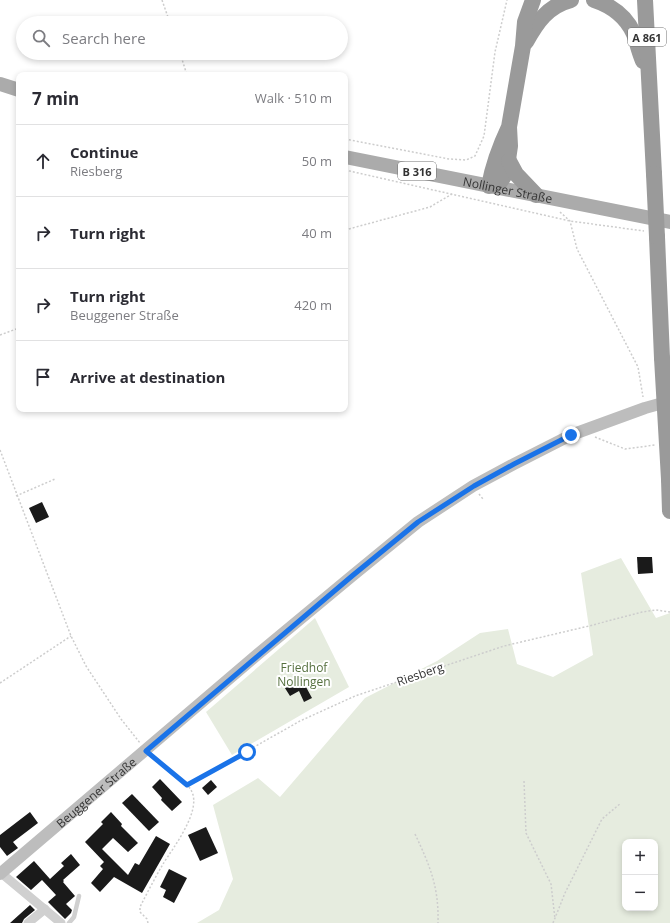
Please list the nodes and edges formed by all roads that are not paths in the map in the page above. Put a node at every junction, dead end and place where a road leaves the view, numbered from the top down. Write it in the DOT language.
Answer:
graph roads {
  1 [pos="533,0"];
  2 [pos="571,0"];
  3 [pos="594,0"];
  4 [pos="645,0"];
  5 [pos="524,46"];
  6 [pos="648,73"];
  7 [pos="0,84"];
  8 [pos="16,89"];
  9 [pos="509,127"];
  10 [pos="348,157"];
  11 [pos="509,161"];
  12 [pos="489,186"];
  13 [pos="536,195"];
  14 [pos="670,222"];
  15 [pos="670,401"];
  16 [pos="670,511"];
  17 [pos="1,874"];
  18 [pos="79,896"];
  19 [pos="45,909"];
  20 [pos="28,923"];
  21 [pos="61,923"];
  22 [pos="69,923"];
  1 -- 5 [label="highway"];
  2 -- 5 [label="highway"];
  3 -- 6 [label="highway"];
  4 -- 6 [label="highway, A 861"];
  5 -- 9 [label="highway"];
  6 -- 16 [label="highway, A 861, bridge"];
  7 -- 8 [label="main road"];
  9 -- 11 [label="highway"];
  9 -- 12 [label="highway"];
  10 -- 12 [label="main road, Nollinger Straße / B 316"];
  11 -- 12 [label="highway"];
  11 -- 13 [label="highway"];
  12 -- 13 [label="main road, Nollinger Straße / B 316"];
  13 -- 14 [label="main road, Nollinger Straße / B 316"];
  15 -- 17 [label="street, Beuggener Straße"];
  17 -- 19 [label="street"];
  18 -- 22 [label="lane"];
  19 -- 20 [label="street"];
  19 -- 21 [label="street"];
}
